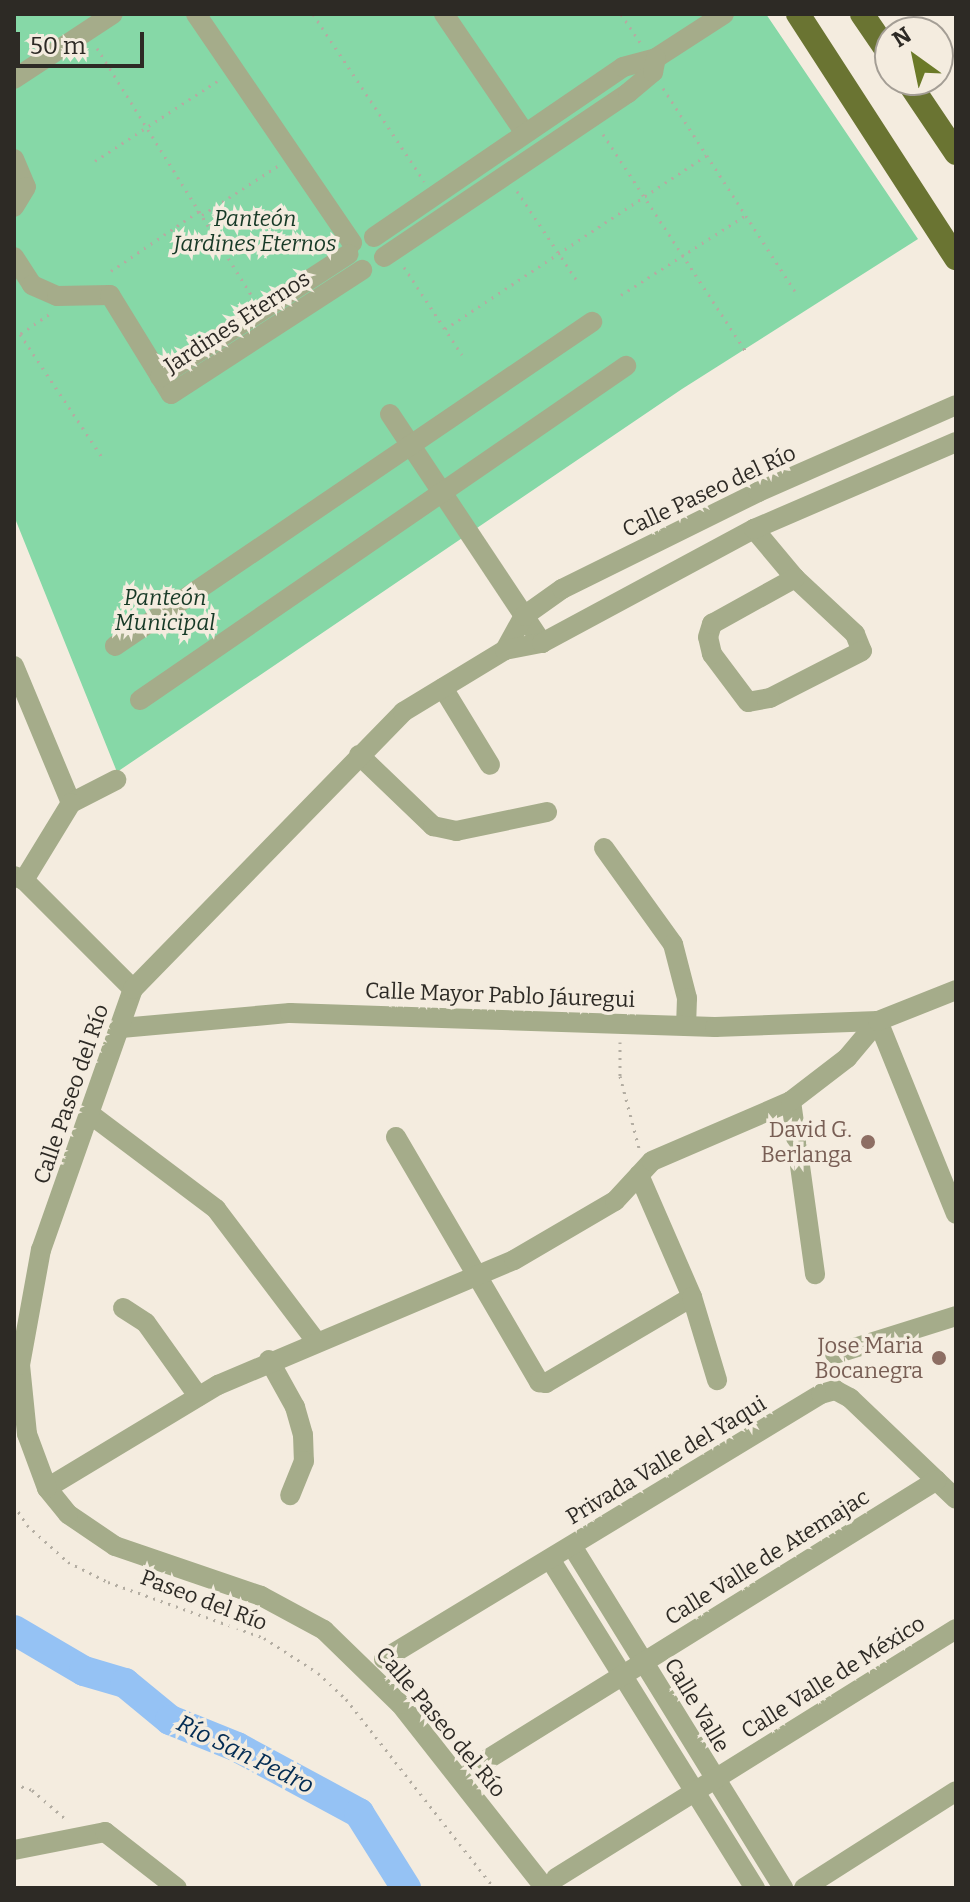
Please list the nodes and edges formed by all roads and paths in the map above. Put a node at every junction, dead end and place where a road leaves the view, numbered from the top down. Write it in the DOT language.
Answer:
graph roads {
  1 [pos="113,14"];
  2 [pos="196,14"];
  3 [pos="313,14"];
  4 [pos="444,14"];
  5 [pos="621,14"];
  6 [pos="724,14"];
  7 [pos="798,14"];
  8 [pos="862,14"];
  9 [pos="86,32"];
  10 [pos="874,32"];
  11 [pos="650,59"];
  12 [pos="234,70"];
  13 [pos="14,79"];
  14 [pos="918,96"];
  15 [pos="592,118"];
  16 [pos="146,127"];
  17 [pos="525,133"];
  18 [pos="956,153"];
  19 [pos="707,155"];
  20 [pos="14,159"];
  21 [pos="95,161"];
  22 [pos="282,162"];
  23 [pos="506,175"];
  24 [pos="433,196"];
  25 [pos="644,197"];
  26 [pos="14,207"];
  27 [pos="200,213"];
  28 [pos="746,215"];
  29 [pos="374,237"];
  30 [pos="351,248"];
  31 [pos="389,254"];
  32 [pos="559,254"];
  33 [pos="683,255"];
  34 [pos="14,257"];
  35 [pos="956,258"];
  36 [pos="362,270"];
  37 [pos="111,271"];
  38 [pos="576,279"];
  39 [pos="795,291"];
  40 [pos="621,295"];
  41 [pos="56,309"];
  42 [pos="262,311"];
  43 [pos="592,322"];
  44 [pos="445,329"];
  45 [pos="20,334"];
  46 [pos="14,338"];
  47 [pos="746,352"];
  48 [pos="462,355"];
  49 [pos="626,366"];
  50 [pos="160,377"];
  51 [pos="956,405"];
  52 [pos="390,414"];
  53 [pos="956,442"];
  54 [pos="412,447"];
  55 [pos="104,460"];
  56 [pos="442,491"];
  57 [pos="754,529"];
  58 [pos="795,578"];
  59 [pos="524,616"];
  60 [pos="542,643"];
  61 [pos="115,646"];
  62 [pos="505,650"];
  63 [pos="14,666"];
  64 [pos="443,688"];
  65 [pos="140,700"];
  66 [pos="359,755"];
  67 [pos="490,765"];
  68 [pos="116,780"];
  69 [pos="71,803"];
  70 [pos="547,812"];
  71 [pos="604,848"];
  72 [pos="19,878"];
  73 [pos="133,989"];
  74 [pos="956,990"];
  75 [pos="878,1021"];
  76 [pos="620,1023"];
  77 [pos="686,1026"];
  78 [pos="121,1028"];
  79 [pos="791,1101"];
  80 [pos="90,1114"];
  81 [pos="396,1137"];
  82 [pos="642,1171"];
  83 [pos="956,1214"];
  84 [pos="815,1274"];
  85 [pos="477,1279"];
  86 [pos="692,1297"];
  87 [pos="123,1308"];
  88 [pos="956,1316"];
  89 [pos="18,1326"];
  90 [pos="315,1340"];
  91 [pos="835,1354"];
  92 [pos="269,1360"];
  93 [pos="717,1380"];
  94 [pos="198,1396"];
  95 [pos="937,1480"];
  96 [pos="47,1488"];
  97 [pos="290,1495"];
  98 [pos="956,1499"];
  99 [pos="14,1505"];
  100 [pos="572,1546"];
  101 [pos="550,1559"];
  102 [pos="956,1629"];
  103 [pos="384,1659"];
  104 [pos="644,1663"];
  105 [pos="623,1676"];
  106 [pos="472,1769"];
  107 [pos="715,1779"];
  108 [pos="14,1784"];
  109 [pos="695,1791"];
  110 [pos="956,1791"];
  111 [pos="83,1833"];
  112 [pos="14,1850"];
  113 [pos="550,1883"];
  114 [pos="177,1888"];
  115 [pos="494,1888"];
  116 [pos="755,1888"];
  117 [pos="783,1888"];
  118 [pos="804,1888"];
  1 -- 9 [label="street"];
  2 -- 12 [label="street"];
  3 -- 24 [label="path"];
  4 -- 17 [label="street"];
  5 -- 11 [label="path"];
  6 -- 11 [label="street"];
  7 -- 35 [label="main road"];
  8 -- 10 [label="main road"];
  9 -- 13 [label="street"];
  9 -- 16 [label="path"];
  11 -- 15 [label="street"];
  11 -- 17 [label="street"];
  11 -- 19 [label="path"];
  12 -- 16 [label="path"];
  12 -- 30 [label="street"];
  14 -- 18 [label="main road"];
  15 -- 23 [label="street"];
  15 -- 25 [label="path"];
  16 -- 21 [label="path"];
  16 -- 27 [label="path"];
  17 -- 24 [label="street"];
  19 -- 25 [label="path"];
  19 -- 28 [label="path"];
  20 -- 26 [label="street"];
  22 -- 27 [label="path"];
  23 -- 31 [label="street"];
  23 -- 32 [label="path"];
  24 -- 29 [label="street"];
  25 -- 32 [label="path"];
  25 -- 33 [label="path"];
  27 -- 37 [label="path"];
  27 -- 42 [label="path"];
  28 -- 33 [label="path"];
  28 -- 39 [label="path"];
  29 -- 30 [label="street"];
  29 -- 31 [label="street"];
  30 -- 36 [label="street"];
  30 -- 42 [label="street"];
  31 -- 36 [label="street"];
  31 -- 44 [label="path"];
  32 -- 38 [label="path"];
  32 -- 44 [label="path"];
  33 -- 40 [label="path"];
  33 -- 47 [label="path"];
  34 -- 50 [label="street, Jardines Eternos"];
  36 -- 50 [label="street, Jardines Eternos"];
  41 -- 45 [label="path"];
  42 -- 50 [label="street"];
  43 -- 54 [label="street"];
  44 -- 48 [label="path"];
  45 -- 46 [label="path"];
  45 -- 55 [label="path"];
  49 -- 56 [label="street"];
  51 -- 59 [label="street, Calle Paseo del Río"];
  52 -- 54 [label="street"];
  53 -- 57 [label="street, Calle Paseo del Río"];
  54 -- 56 [label="street"];
  54 -- 61 [label="street"];
  56 -- 59 [label="street"];
  56 -- 65 [label="street"];
  57 -- 58 [label="street"];
  57 -- 60 [label="street, Calle Paseo del Río"];
  58 -- 58 [label="street"];
  59 -- 60 [label="street"];
  59 -- 62 [label="street, Calle Paseo del Río"];
  60 -- 62 [label="street, Calle Paseo del Río"];
  62 -- 64 [label="street, Calle Paseo del Río"];
  63 -- 69 [label="street"];
  64 -- 66 [label="street, Calle Paseo del Río"];
  64 -- 67 [label="street"];
  66 -- 70 [label="street"];
  66 -- 73 [label="street, Calle Paseo del Río"];
  68 -- 69 [label="street"];
  69 -- 72 [label="street"];
  71 -- 77 [label="street"];
  72 -- 73 [label="street"];
  73 -- 78 [label="street, Calle Paseo del Río"];
  74 -- 75 [label="street"];
  75 -- 77 [label="street, Calle Mayor Pablo Jáuregui"];
  75 -- 79 [label="street"];
  75 -- 83 [label="street"];
  76 -- 77 [label="street, Calle Mayor Pablo Jáuregui"];
  76 -- 78 [label="street, Calle Mayor Pablo Jáuregui"];
  76 -- 82 [label="path"];
  78 -- 80 [label="street, Calle Paseo del Río"];
  79 -- 82 [label="street"];
  79 -- 84 [label="street"];
  80 -- 89 [label="street, Calle Paseo del Río"];
  80 -- 90 [label="street"];
  81 -- 85 [label="street"];
  82 -- 85 [label="street"];
  82 -- 86 [label="street"];
  85 -- 86 [label="street"];
  85 -- 90 [label="street"];
  86 -- 93 [label="street"];
  87 -- 94 [label="street"];
  88 -- 91 [label="street"];
  89 -- 96 [label="street, Calle Paseo del Río"];
  90 -- 92 [label="street"];
  92 -- 94 [label="street"];
  92 -- 97 [label="street"];
  94 -- 96 [label="street"];
  95 -- 98 [label="street, Privada Valle del Yaqui"];
  95 -- 100 [label="street, Privada Valle del Yaqui"];
  95 -- 104 [label="street, Calle Valle de Atemajac"];
  96 -- 113 [label="street, Calle Paseo del Río"];
  99 -- 115 [label="path, Paseo del Río"];
  100 -- 101 [label="street, Privada Valle del Yaqui"];
  100 -- 104 [label="street, Calle Valle"];
  101 -- 103 [label="street, Privada Valle del Yaqui"];
  101 -- 105 [label="street, Calle Valle"];
  102 -- 107 [label="street, Calle Valle de México"];
  104 -- 105 [label="street, Calle Valle de Atemajac"];
  104 -- 107 [label="street, Calle Valle"];
  105 -- 106 [label="street, Calle Valle de Atemajac"];
  105 -- 109 [label="street, Calle Valle"];
  107 -- 109 [label="street, Calle Valle de México"];
  107 -- 117 [label="street, Calle Valle"];
  108 -- 111 [label="path"];
  109 -- 113 [label="street, Calle Valle de México"];
  109 -- 116 [label="street, Calle Valle"];
  110 -- 118 [label="street"];
  111 -- 112 [label="street"];
  111 -- 114 [label="street"];
}
